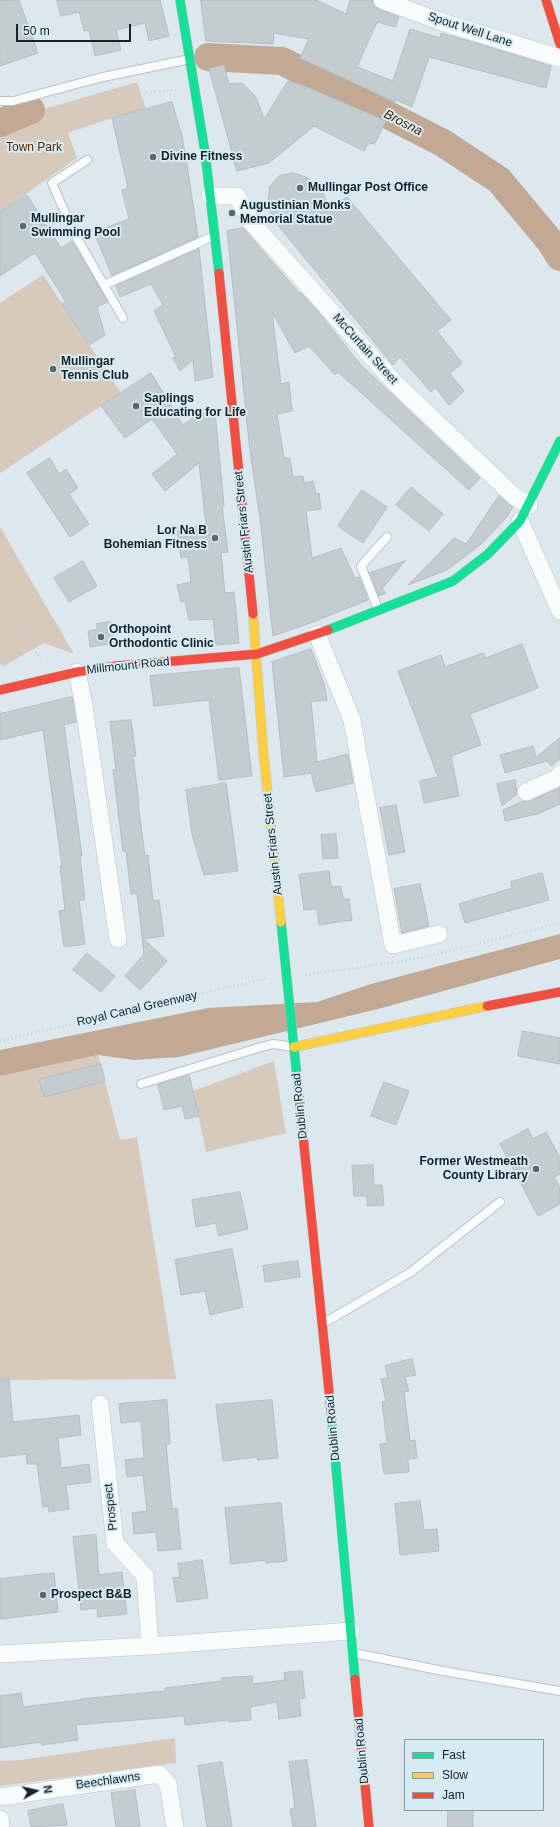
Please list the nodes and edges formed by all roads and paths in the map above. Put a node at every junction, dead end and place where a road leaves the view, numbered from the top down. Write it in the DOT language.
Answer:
graph roads {
  1 [pos="180,0"];
  2 [pos="382,0"];
  3 [pos="546,0"];
  4 [pos="560,44"];
  5 [pos="560,58"];
  6 [pos="190,59"];
  7 [pos="195,89"];
  8 [pos="0,101"];
  9 [pos="87,160"];
  10 [pos="0,171"];
  11 [pos="210,196"];
  12 [pos="215,235"];
  13 [pos="104,285"];
  14 [pos="123,318"];
  15 [pos="560,441"];
  16 [pos="529,505"];
  17 [pos="520,521"];
  18 [pos="387,537"];
  19 [pos="0,594"];
  20 [pos="378,610"];
  21 [pos="560,611"];
  22 [pos="317,634"];
  23 [pos="257,654"];
  24 [pos="77,672"];
  25 [pos="44,679"];
  26 [pos="0,690"];
  27 [pos="560,774"];
  28 [pos="526,792"];
  29 [pos="438,934"];
  30 [pos="118,939"];
  31 [pos="273,977"];
  32 [pos="560,992"];
  33 [pos="292,1030"];
  34 [pos="0,1041"];
  35 [pos="294,1047"];
  36 [pos="141,1084"];
  37 [pos="500,1202"];
  38 [pos="323,1324"];
  39 [pos="100,1404"];
  40 [pos="351,1631"];
  41 [pos="150,1646"];
  42 [pos="353,1652"];
  43 [pos="0,1654"];
  44 [pos="560,1691"];
  45 [pos="0,1797"];
  46 [pos="0,1819"];
  47 [pos="1,1827"];
  48 [pos="174,1827"];
  49 [pos="369,1827"];
  1 -- 6 [label="main road, Austin Friars Street"];
  2 -- 5 [label="street, Spout Well Lane"];
  3 -- 4 [label="main road"];
  6 -- 7 [label="main road, Austin Friars Street"];
  6 -- 8 [label="lane"];
  7 -- 10 [label="path"];
  7 -- 11 [label="main road, Austin Friars Street"];
  9 -- 13 [label="lane"];
  11 -- 12 [label="main road, Austin Friars Street"];
  11 -- 16 [label="street, McCurtain Street"];
  12 -- 13 [label="lane"];
  12 -- 23 [label="main road, Austin Friars Street"];
  13 -- 14 [label="lane"];
  15 -- 16 [label="main road"];
  16 -- 17 [label="main road"];
  17 -- 20 [label="main road"];
  17 -- 21 [label="street"];
  18 -- 20 [label="lane"];
  19 -- 25 [label="path"];
  20 -- 22 [label="main road"];
  22 -- 23 [label="main road"];
  22 -- 29 [label="street"];
  23 -- 24 [label="main road, Millmount Road"];
  23 -- 33 [label="main road, Austin Friars Street"];
  24 -- 25 [label="main road, Millmount Road"];
  24 -- 30 [label="street"];
  25 -- 26 [label="main road, Millmount Road"];
  27 -- 28 [label="street"];
  31 -- 34 [label="path, Royal Canal Greenway"];
  32 -- 35 [label="main road"];
  33 -- 35 [label="main road, Dublin Road"];
  35 -- 36 [label="lane"];
  35 -- 38 [label="main road, Dublin Road"];
  37 -- 38 [label="lane"];
  38 -- 40 [label="main road, Dublin Road"];
  39 -- 41 [label="street, Prospect"];
  40 -- 41 [label="street"];
  40 -- 42 [label="main road, Dublin Road"];
  41 -- 43 [label="street"];
  42 -- 44 [label="lane"];
  42 -- 49 [label="main road, Dublin Road"];
  45 -- 48 [label="street, Beechlawns"];
  46 -- 47 [label="street"];
}
